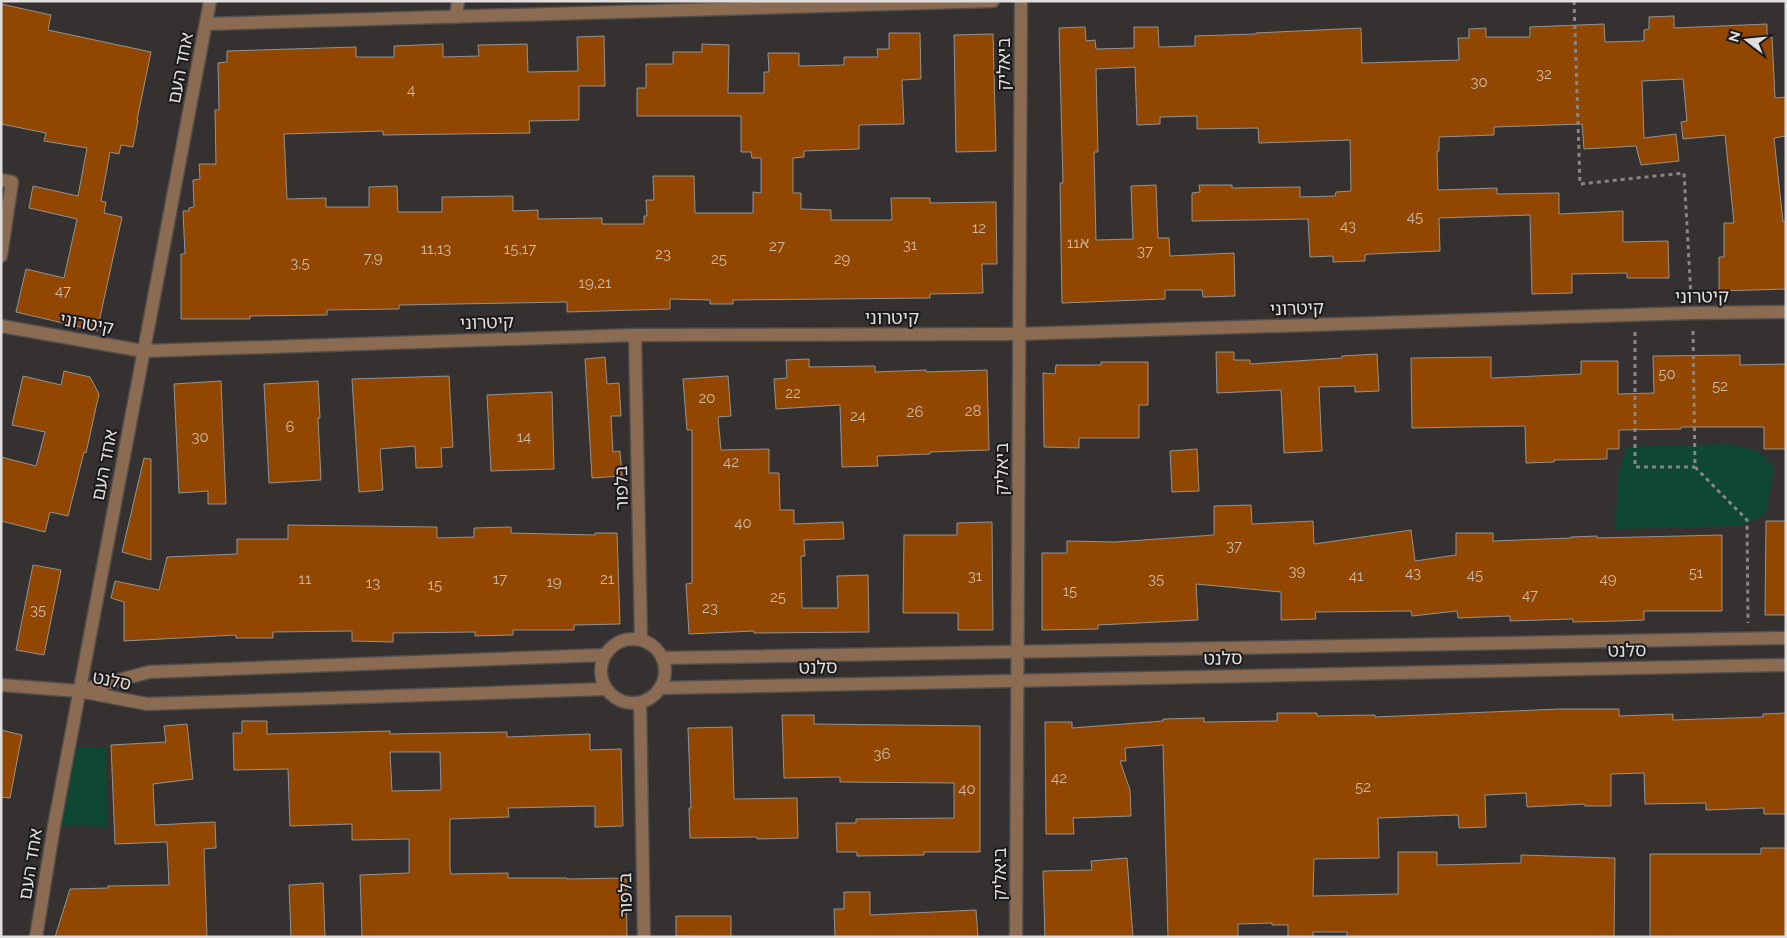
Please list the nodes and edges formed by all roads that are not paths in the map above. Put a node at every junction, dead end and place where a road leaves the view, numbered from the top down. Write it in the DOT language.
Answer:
graph roads {
  1 [pos="210,1"];
  2 [pos="458,1"];
  3 [pos="993,1"];
  4 [pos="1021,1"];
  5 [pos="456,17"];
  6 [pos="206,24"];
  7 [pos="1,180"];
  8 [pos="1,256"];
  9 [pos="1786,312"];
  10 [pos="1,326"];
  11 [pos="1019,334"];
  12 [pos="635,335"];
  13 [pos="143,351"];
  14 [pos="1786,638"];
  15 [pos="641,639"];
  16 [pos="1017,651"];
  17 [pos="604,655"];
  18 [pos="662,658"];
  19 [pos="1786,664"];
  20 [pos="1017,680"];
  21 [pos="1,685"];
  22 [pos="660,688"];
  23 [pos="606,689"];
  24 [pos="79,691"];
  25 [pos="640,702"];
  26 [pos="36,937"];
  27 [pos="644,937"];
  28 [pos="1016,937"];
  1 -- 6 [label="street, אחד העם"];
  2 -- 5 [label="street"];
  3 -- 5 [label="street"];
  4 -- 11 [label="street, ביאליק"];
  5 -- 6 [label="street"];
  6 -- 13 [label="street, אחד העם"];
  7 -- 8 [label="street"];
  9 -- 11 [label="street, קיטרוני"];
  10 -- 13 [label="street, קיטרוני"];
  11 -- 12 [label="street, קיטרוני"];
  11 -- 16 [label="street, ביאליק"];
  12 -- 13 [label="street, קיטרוני"];
  12 -- 15 [label="street, בלפור"];
  13 -- 24 [label="street, אחד העם"];
  14 -- 16 [label="street, סלנט"];
  15 -- 17 [label="street"];
  15 -- 18 [label="street"];
  16 -- 18 [label="street, סלנט"];
  16 -- 20 [label="street, ביאליק"];
  17 -- 23 [label="street"];
  17 -- 24 [label="street, סלנט"];
  18 -- 22 [label="street"];
  19 -- 20 [label="street, סלנט"];
  20 -- 22 [label="street, סלנט"];
  20 -- 28 [label="street, ביאליק"];
  21 -- 24 [label="street"];
  22 -- 25 [label="street"];
  23 -- 24 [label="street, סלנט"];
  23 -- 25 [label="street"];
  24 -- 26 [label="street, אחד העם"];
  25 -- 27 [label="street, בלפור"];
}
